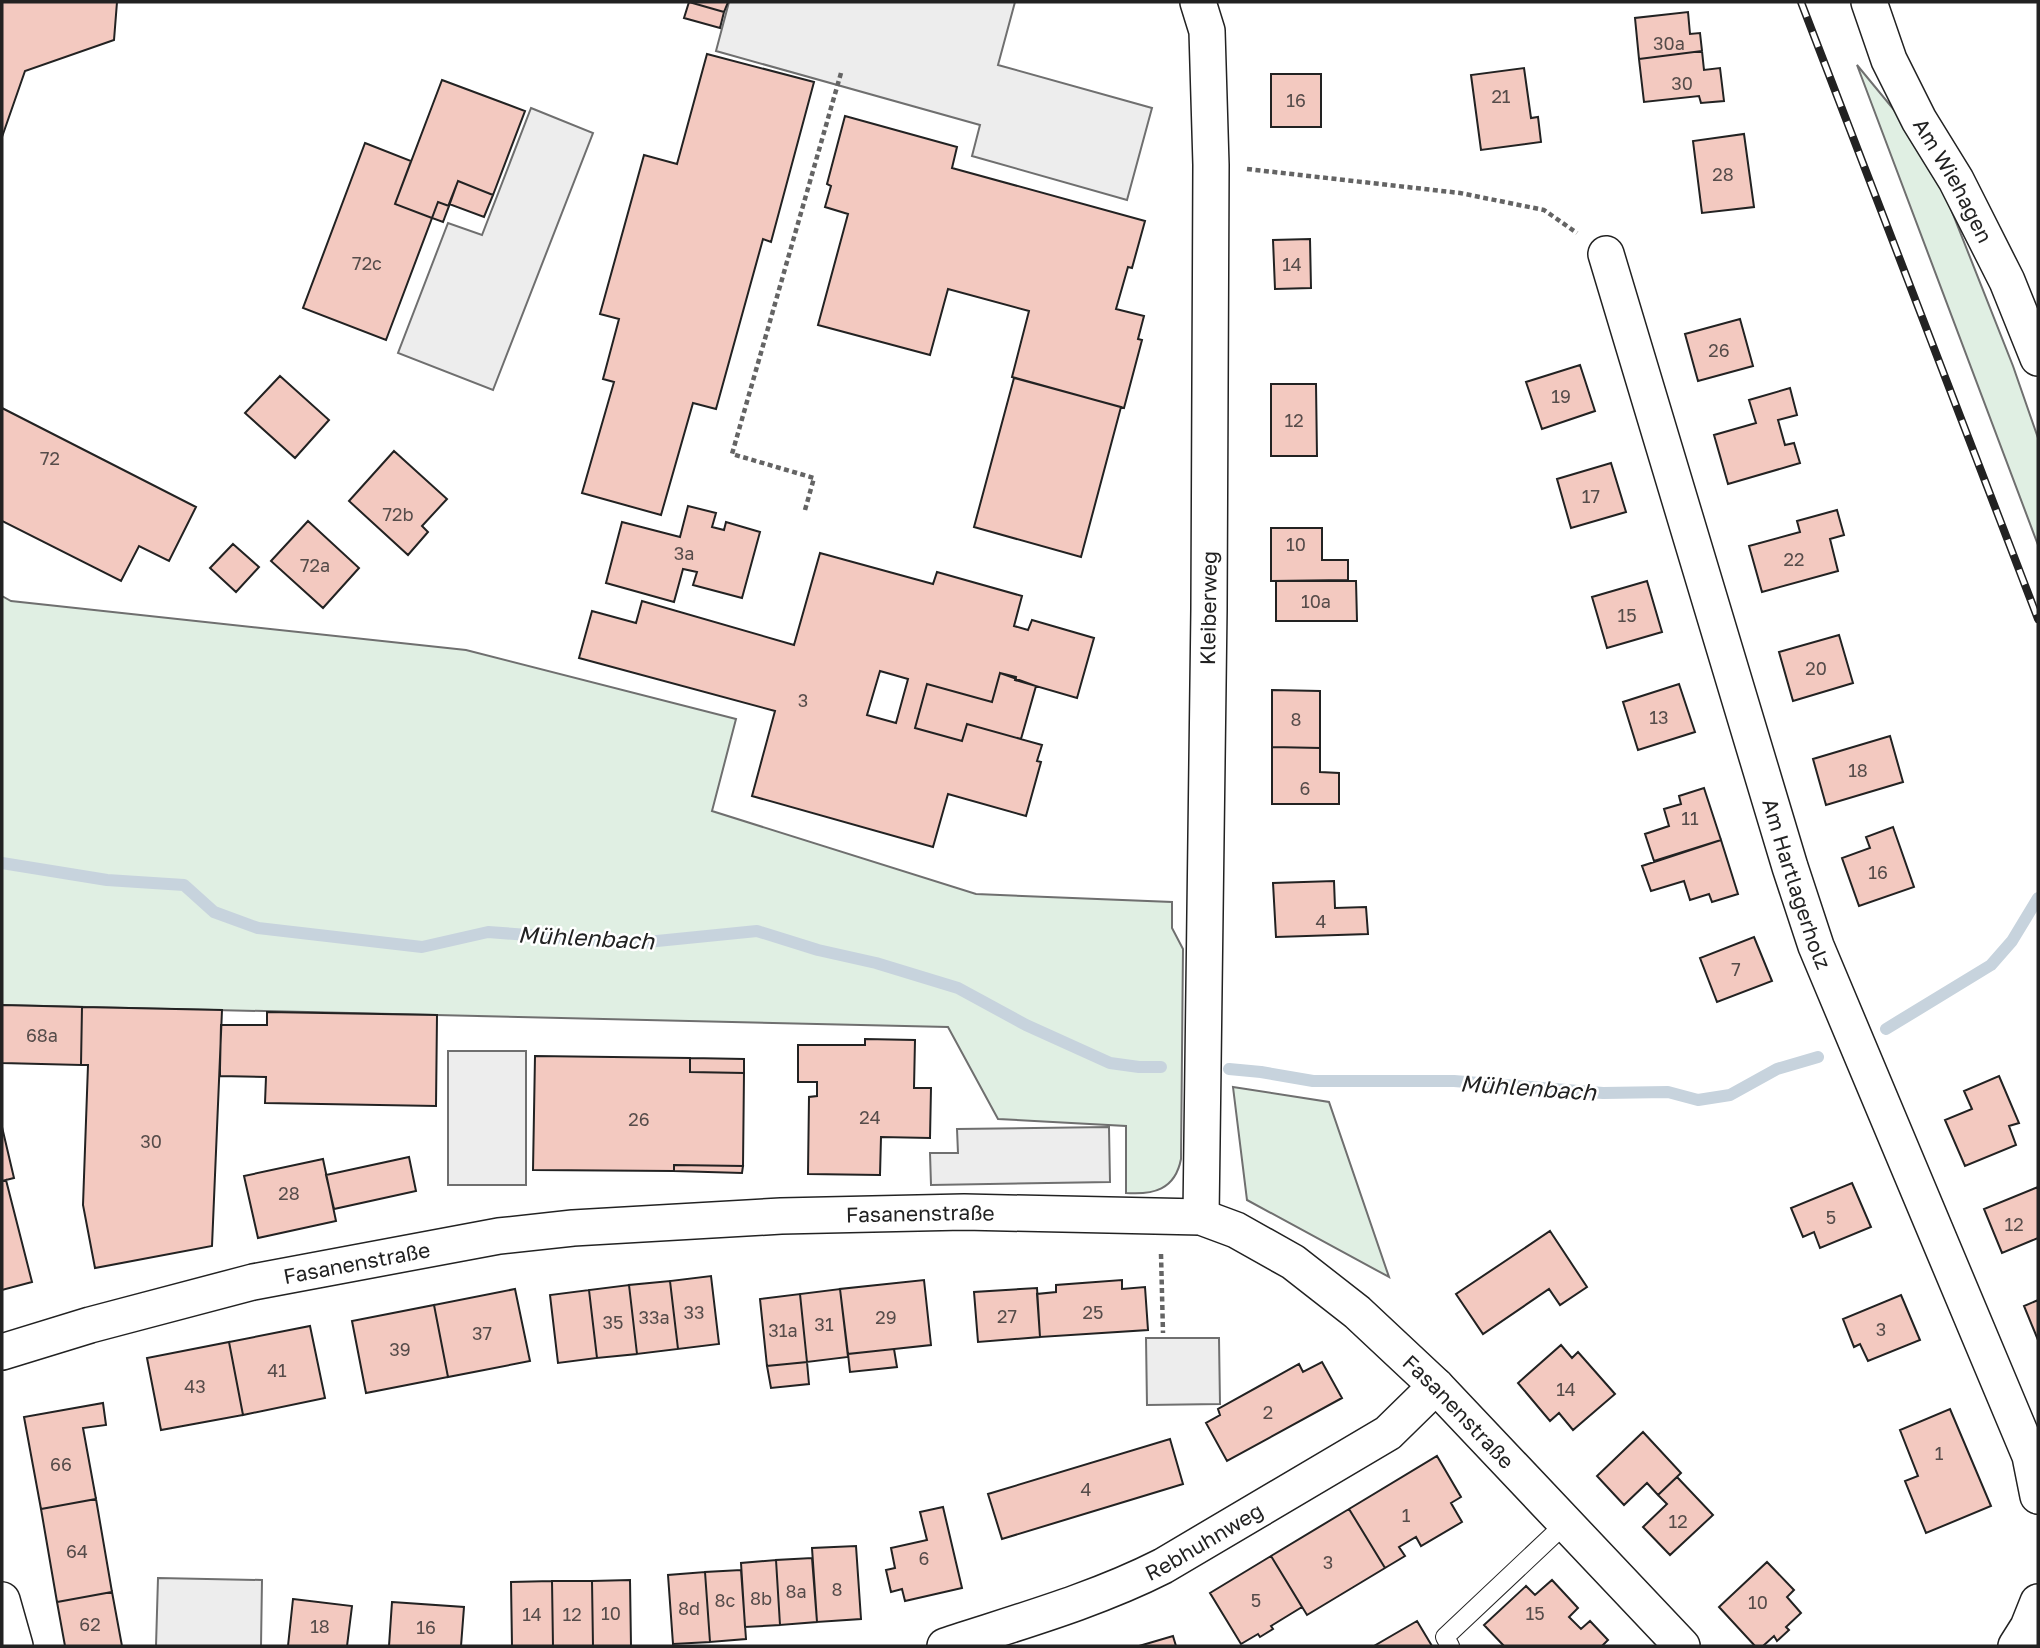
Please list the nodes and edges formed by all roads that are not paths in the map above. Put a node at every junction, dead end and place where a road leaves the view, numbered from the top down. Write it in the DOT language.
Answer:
graph roads {
  1 [pos="1198,2"];
  2 [pos="1869,2"];
  3 [pos="1606,254"];
  4 [pos="2038,358"];
  5 [pos="1201,1217"];
  6 [pos="2,1352"];
  7 [pos="1436,1386"];
  8 [pos="2038,1496"];
  9 [pos="1566,1523"];
  10 [pos="2,1600"];
  11 [pos="2038,1602"];
  12 [pos="15,1646"];
  13 [pos="945,1646"];
  14 [pos="1450,1646"];
  15 [pos="1682,1646"];
  16 [pos="2016,1646"];
  1 -- 5 [label="street, Kleiberweg"];
  2 -- 4 [label="street, Am Wiehagen"];
  3 -- 8 [label="street, Am Hartlagerholz"];
  5 -- 6 [label="street, Fasanenstraße"];
  5 -- 7 [label="street, Fasanenstraße"];
  7 -- 9 [label="street, Fasanenstraße"];
  7 -- 13 [label="street, Rebhuhnweg"];
  9 -- 14 [label="lane"];
  9 -- 15 [label="street, Fasanenstraße"];
  10 -- 12 [label="street"];
  11 -- 16 [label="street"];
}
